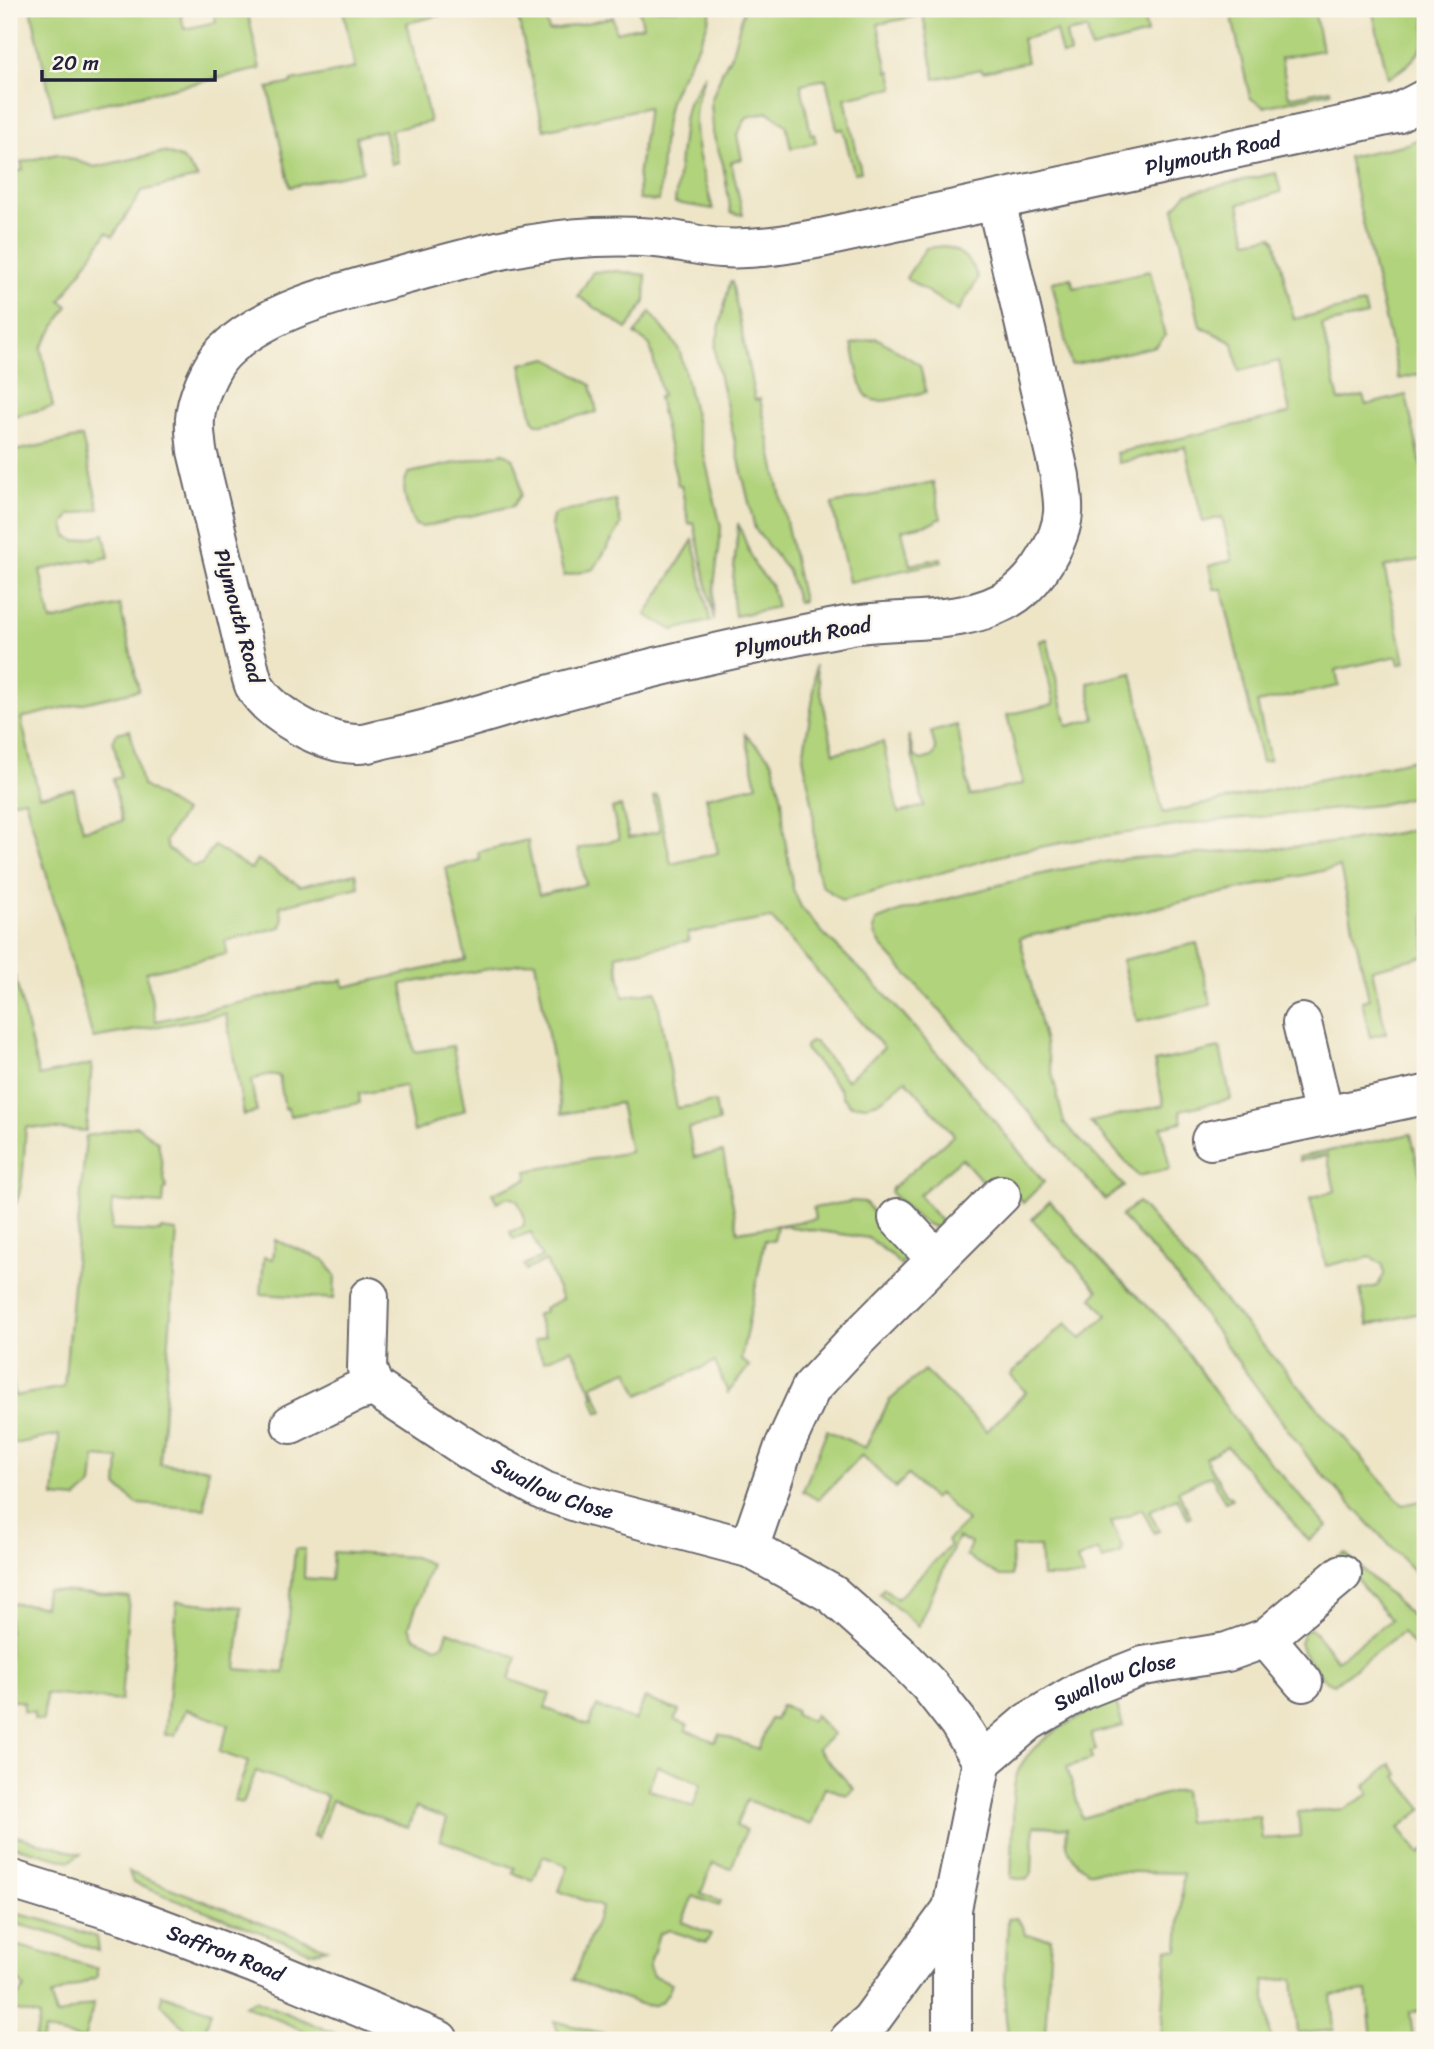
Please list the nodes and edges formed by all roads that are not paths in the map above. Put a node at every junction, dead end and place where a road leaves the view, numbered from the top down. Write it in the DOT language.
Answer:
graph roads {
  1 [pos="1425,99"];
  2 [pos="996,201"];
  3 [pos="1302,1023"];
  4 [pos="1425,1095"];
  5 [pos="1324,1116"];
  6 [pos="1211,1140"];
  7 [pos="1001,1195"];
  8 [pos="898,1218"];
  9 [pos="936,1259"];
  10 [pos="369,1297"];
  11 [pos="374,1387"];
  12 [pos="291,1424"];
  13 [pos="749,1548"];
  14 [pos="1342,1574"];
  15 [pos="1266,1638"];
  16 [pos="1303,1682"];
  17 [pos="982,1761"];
  18 [pos="9,1879"];
  19 [pos="952,1909"];
  20 [pos="439,2040"];
  21 [pos="849,2040"];
  22 [pos="953,2040"];
  1 -- 2 [label="street, Plymouth Road"];
  2 -- 2 [label="street, Plymouth Road"];
  3 -- 5 [label="street"];
  4 -- 5 [label="street"];
  5 -- 6 [label="street"];
  7 -- 9 [label="street"];
  8 -- 9 [label="street"];
  9 -- 13 [label="street"];
  10 -- 11 [label="street"];
  11 -- 12 [label="street"];
  11 -- 13 [label="street, Swallow Close"];
  13 -- 17 [label="street, Swallow Close"];
  14 -- 15 [label="street, Swallow Close"];
  15 -- 16 [label="street"];
  15 -- 17 [label="street, Swallow Close"];
  17 -- 19 [label="street"];
  18 -- 20 [label="street, Saffron Road"];
  19 -- 21 [label="street"];
  19 -- 22 [label="street"];
}
